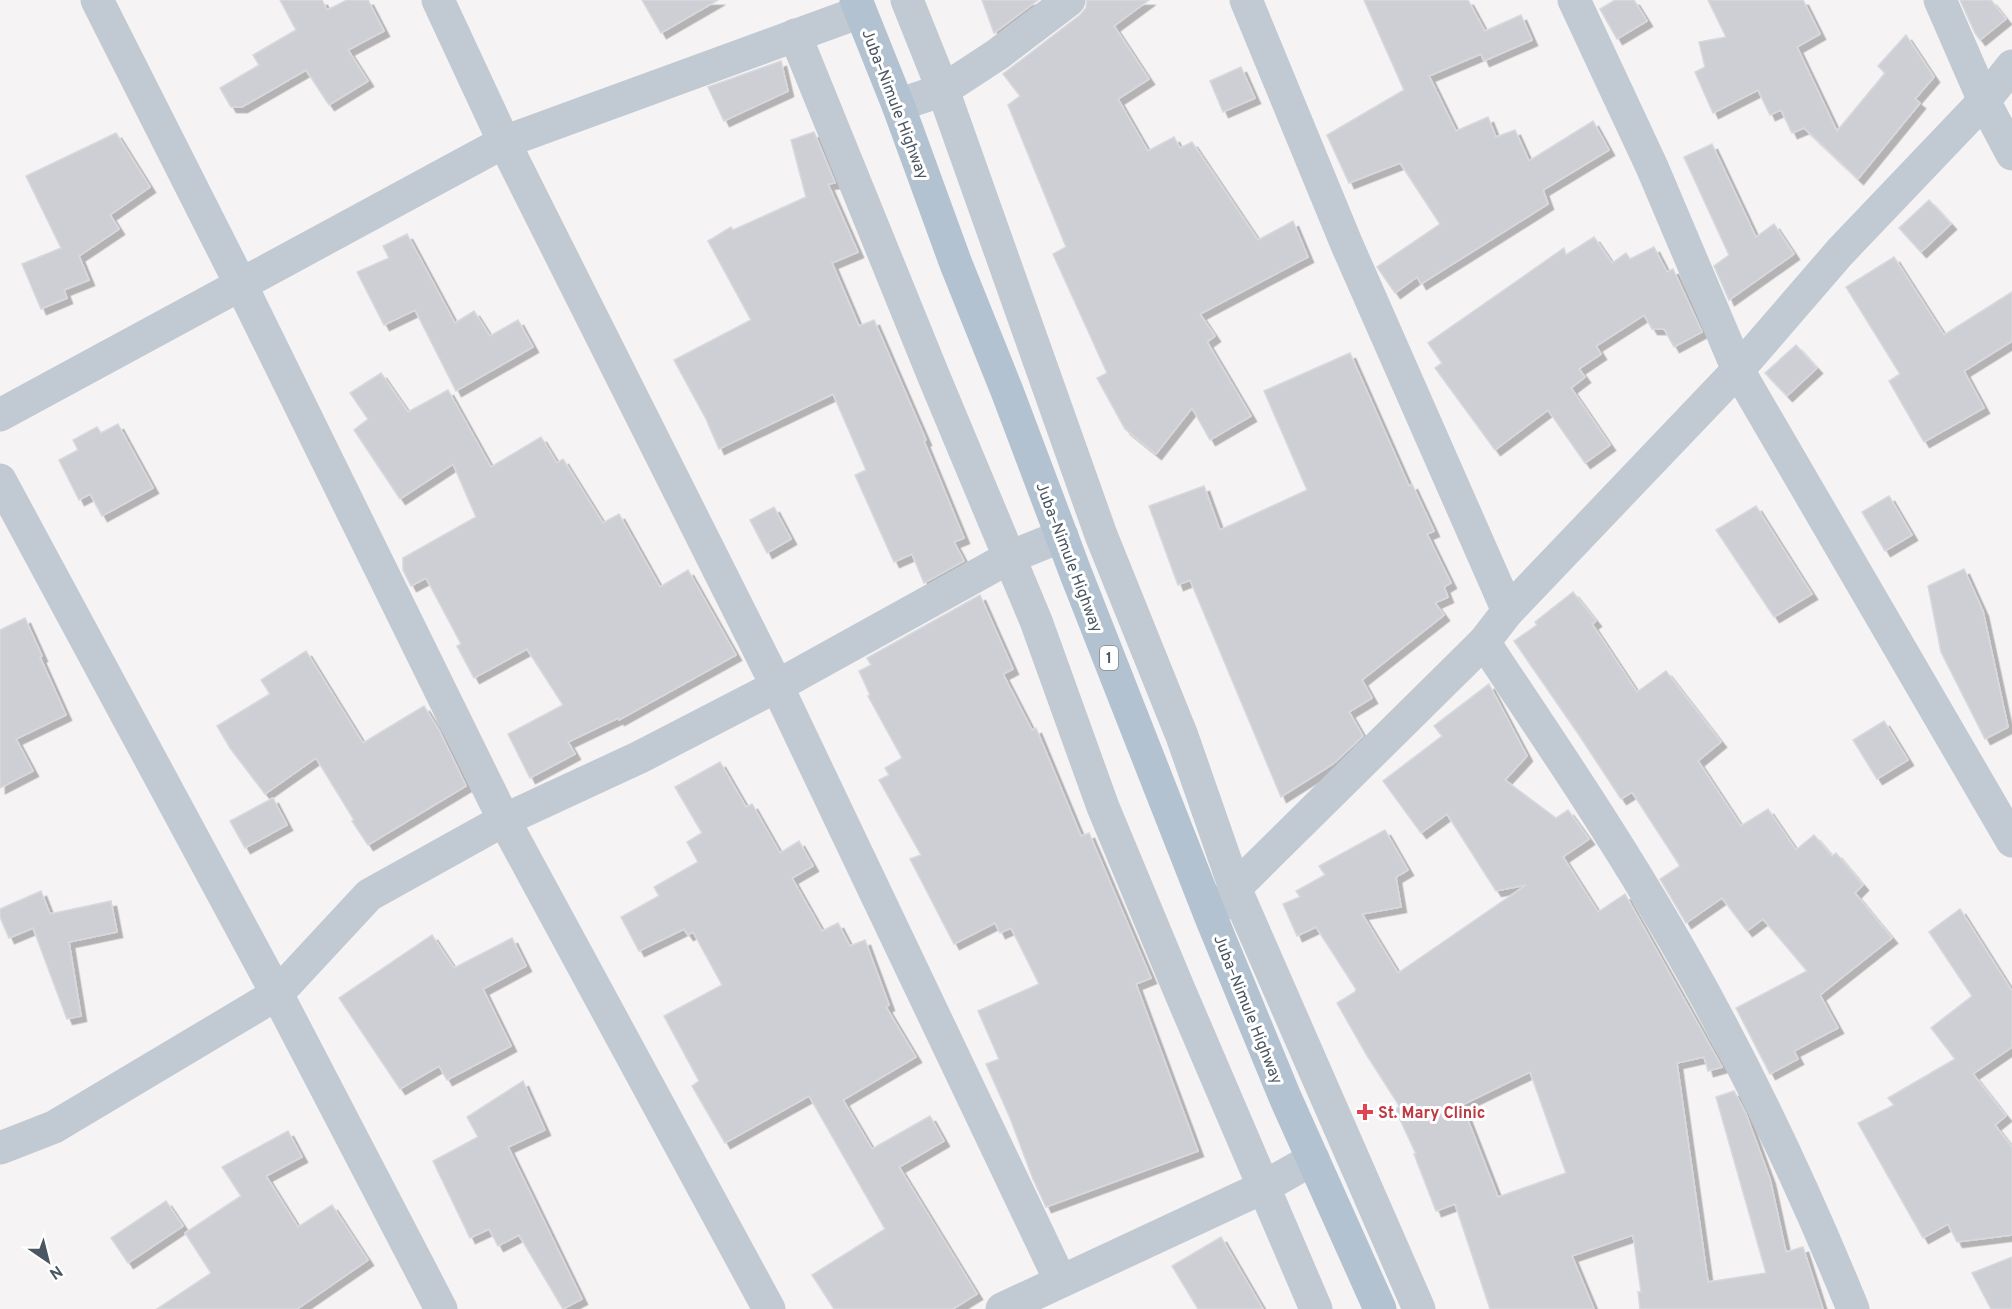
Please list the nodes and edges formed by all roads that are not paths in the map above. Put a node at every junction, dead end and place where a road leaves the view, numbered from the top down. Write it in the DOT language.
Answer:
graph roads {
  1 [pos="97,0"];
  2 [pos="438,0"];
  3 [pos="907,0"];
  4 [pos="1069,0"];
  5 [pos="1246,0"];
  6 [pos="1574,0"];
  7 [pos="1940,0"];
  8 [pos="858,6"];
  9 [pos="795,35"];
  10 [pos="2012,66"];
  11 [pos="943,90"];
  12 [pos="1984,100"];
  13 [pos="898,105"];
  14 [pos="504,142"];
  15 [pos="2012,154"];
  16 [pos="241,285"];
  17 [pos="1738,370"];
  18 [pos="0,415"];
  19 [pos="0,480"];
  20 [pos="1062,536"];
  21 [pos="1010,557"];
  22 [pos="1508,611"];
  23 [pos="1484,642"];
  24 [pos="777,686"];
  25 [pos="504,820"];
  26 [pos="2012,841"];
  27 [pos="1235,888"];
  28 [pos="1212,920"];
  29 [pos="277,994"];
  30 [pos="0,1148"];
  31 [pos="1313,1159"];
  32 [pos="1264,1187"];
  33 [pos="1060,1281"];
  34 [pos="441,1309"];
  35 [pos="769,1309"];
  36 [pos="1002,1309"];
  37 [pos="1316,1309"];
  38 [pos="1380,1309"];
  39 [pos="1419,1309"];
  40 [pos="1853,1309"];
  1 -- 16 [label="street"];
  2 -- 14 [label="street"];
  3 -- 11 [label="street"];
  4 -- 11 [label="street"];
  5 -- 22 [label="street"];
  6 -- 17 [label="street"];
  7 -- 12 [label="street"];
  8 -- 9 [label="street"];
  8 -- 13 [label="main road, Juba–Nimule Highway / 1"];
  9 -- 14 [label="street"];
  9 -- 21 [label="street"];
  10 -- 12 [label="street"];
  11 -- 13 [label="street"];
  11 -- 27 [label="street"];
  12 -- 15 [label="street"];
  12 -- 17 [label="street"];
  13 -- 20 [label="main road, Juba–Nimule Highway / 1"];
  14 -- 16 [label="street"];
  14 -- 24 [label="street"];
  16 -- 18 [label="street"];
  16 -- 25 [label="street"];
  17 -- 22 [label="street"];
  17 -- 26 [label="street"];
  19 -- 29 [label="street"];
  20 -- 21 [label="street"];
  20 -- 28 [label="main road, Juba–Nimule Highway / 1"];
  21 -- 24 [label="street"];
  21 -- 32 [label="street"];
  22 -- 23 [label="street"];
  23 -- 27 [label="street"];
  23 -- 40 [label="street"];
  24 -- 25 [label="street"];
  24 -- 33 [label="street"];
  25 -- 29 [label="street"];
  25 -- 35 [label="street"];
  27 -- 28 [label="street"];
  27 -- 39 [label="street"];
  28 -- 31 [label="main road, Juba–Nimule Highway / 1"];
  29 -- 30 [label="street"];
  29 -- 34 [label="street"];
  31 -- 32 [label="street"];
  31 -- 38 [label="main road, Juba–Nimule Highway / 1"];
  32 -- 33 [label="street"];
  32 -- 37 [label="street"];
  33 -- 36 [label="street"];
}
